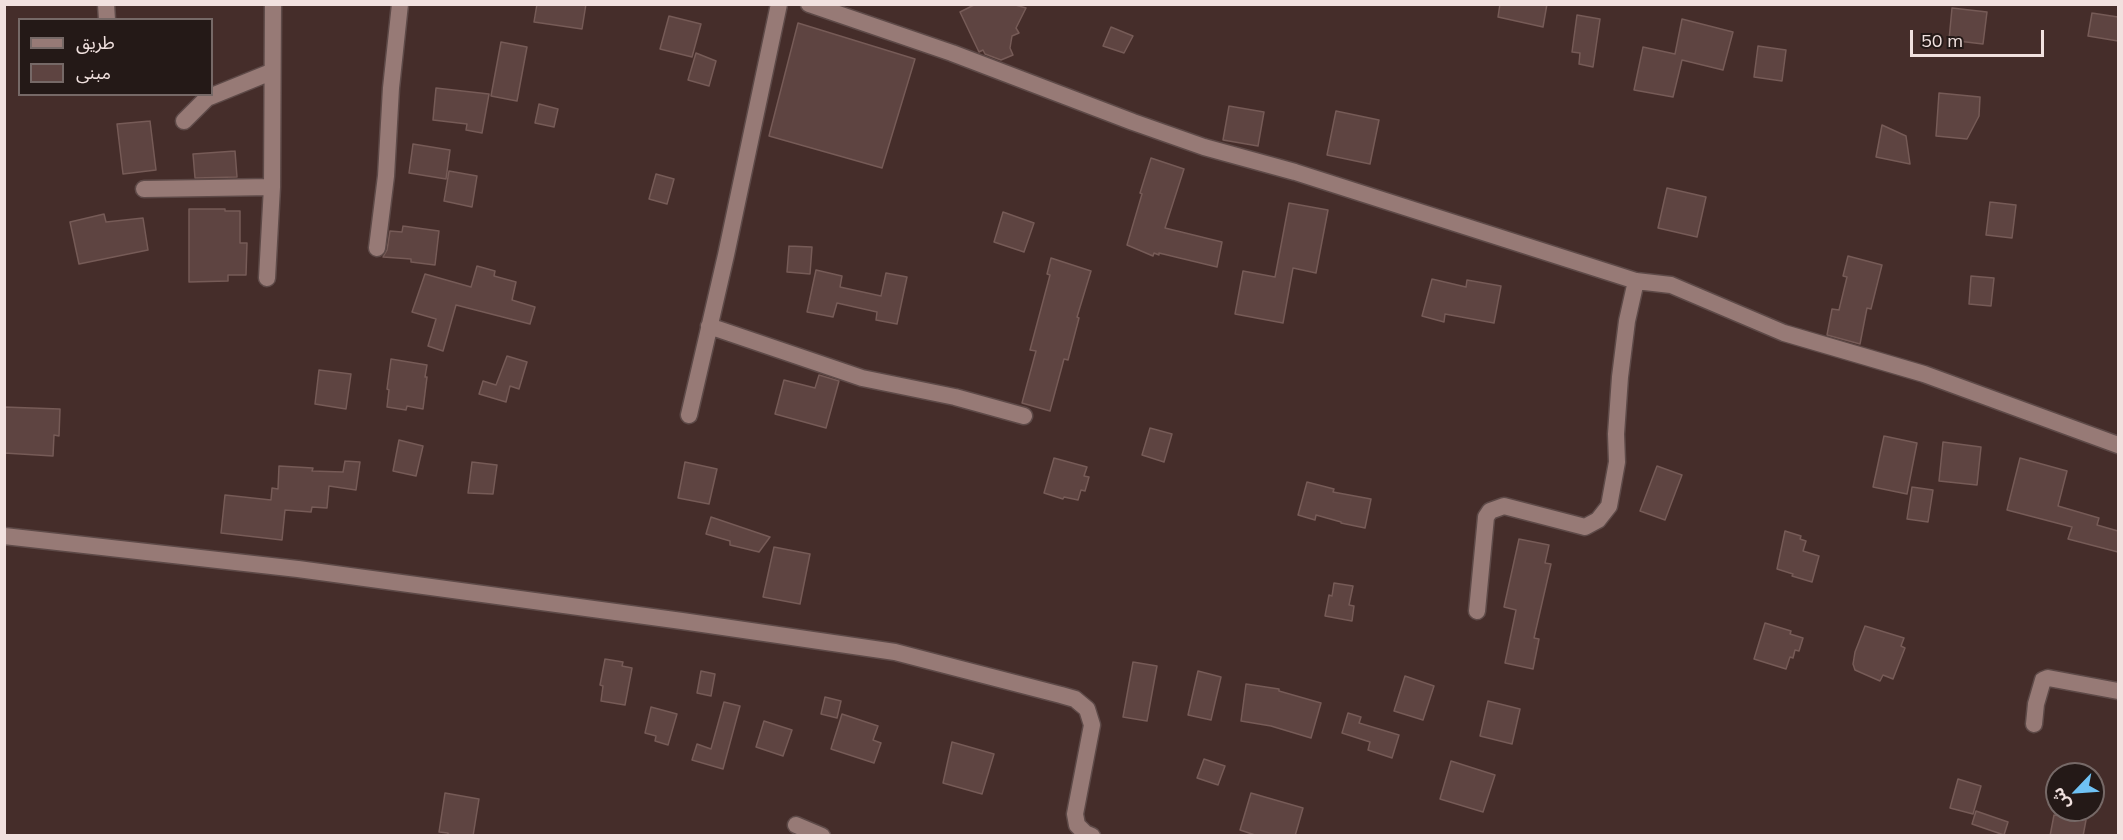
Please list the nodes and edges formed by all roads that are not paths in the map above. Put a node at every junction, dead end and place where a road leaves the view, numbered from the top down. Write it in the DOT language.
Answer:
graph roads {
  1 [pos="273,4"];
  2 [pos="400,4"];
  3 [pos="779,4"];
  4 [pos="809,4"];
  5 [pos="271,72"];
  6 [pos="212,96"];
  7 [pos="213,96"];
  8 [pos="184,121"];
  9 [pos="272,187"];
  10 [pos="144,189"];
  11 [pos="377,248"];
  12 [pos="267,278"];
  13 [pos="1636,280"];
  14 [pos="709,326"];
  15 [pos="689,415"];
  16 [pos="1023,416"];
  17 [pos="2118,445"];
  18 [pos="4,536"];
  19 [pos="1477,611"];
  20 [pos="2118,691"];
  21 [pos="2034,724"];
  22 [pos="796,825"];
  23 [pos="822,836"];
  24 [pos="1092,836"];
  1 -- 5 [label="street"];
  2 -- 11 [label="street"];
  3 -- 14 [label="street"];
  4 -- 13 [label="street"];
  5 -- 7 [label="street"];
  5 -- 9 [label="street"];
  6 -- 8 [label="street"];
  9 -- 10 [label="street"];
  9 -- 12 [label="street"];
  13 -- 17 [label="street"];
  13 -- 19 [label="street"];
  14 -- 15 [label="street"];
  14 -- 16 [label="street"];
  18 -- 24 [label="street"];
  20 -- 21 [label="street"];
  22 -- 23 [label="street"];
}
